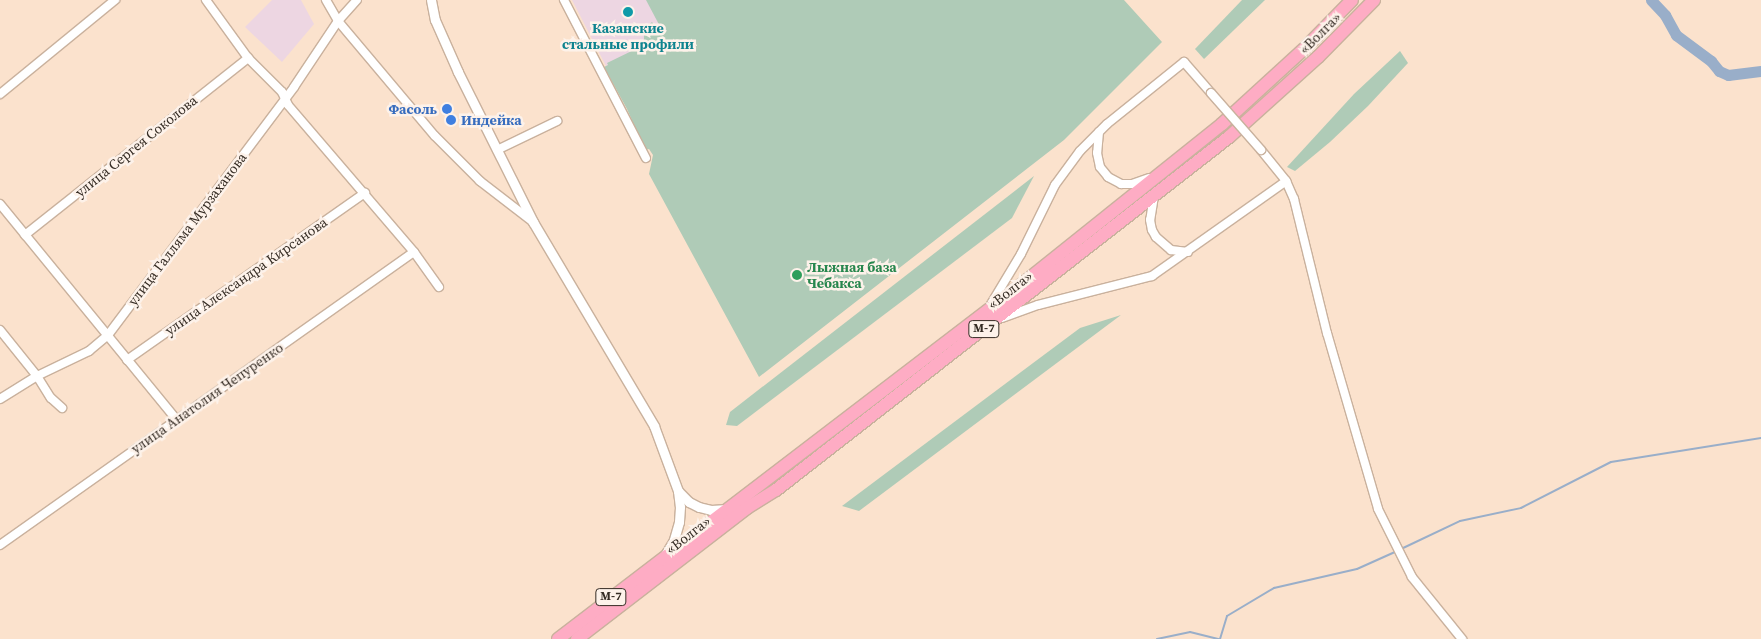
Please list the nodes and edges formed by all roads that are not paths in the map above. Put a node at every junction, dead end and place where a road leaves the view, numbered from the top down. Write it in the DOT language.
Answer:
graph roads {
  1 [pos="115,0"];
  2 [pos="206,0"];
  3 [pos="326,0"];
  4 [pos="357,0"];
  5 [pos="431,0"];
  6 [pos="564,0"];
  7 [pos="1352,0"];
  8 [pos="1374,0"];
  9 [pos="338,21"];
  10 [pos="248,58"];
  11 [pos="0,94"];
  12 [pos="286,98"];
  13 [pos="557,121"];
  14 [pos="1100,132"];
  15 [pos="497,150"];
  16 [pos="646,158"];
  17 [pos="1153,177"];
  18 [pos="1286,181"];
  19 [pos="364,193"];
  20 [pos="1154,196"];
  21 [pos="0,204"];
  22 [pos="533,222"];
  23 [pos="25,235"];
  24 [pos="414,252"];
  25 [pos="1188,252"];
  26 [pos="438,286"];
  27 [pos="991,316"];
  28 [pos="0,330"];
  29 [pos="108,335"];
  30 [pos="127,360"];
  31 [pos="38,376"];
  32 [pos="0,398"];
  33 [pos="62,408"];
  34 [pos="177,420"];
  35 [pos="678,490"];
  36 [pos="727,509"];
  37 [pos="0,545"];
  38 [pos="665,555"];
  39 [pos="558,639"];
  40 [pos="577,639"];
  41 [pos="1462,639"];
  1 -- 11 [label="street"];
  2 -- 10 [label="street"];
  3 -- 9 [label="street"];
  4 -- 9 [label="street, улица Галляма Мурзаханова"];
  5 -- 15 [label="street"];
  6 -- 16 [label="street"];
  7 -- 17 [label="highway, «Волга» / М-7"];
  8 -- 20 [label="highway, «Волга» / М-7"];
  9 -- 12 [label="street, улица Галляма Мурзаханова"];
  9 -- 22 [label="street"];
  10 -- 12 [label="street"];
  10 -- 23 [label="street, улица Сергея Соколова"];
  12 -- 19 [label="street"];
  12 -- 29 [label="street, улица Галляма Мурзаханова"];
  13 -- 15 [label="street"];
  14 -- 17 [label="street"];
  14 -- 18 [label="street, bridge"];
  14 -- 27 [label="street"];
  15 -- 22 [label="street"];
  17 -- 27 [label="highway, «Волга» / М-7"];
  18 -- 25 [label="street"];
  18 -- 41 [label="street"];
  19 -- 24 [label="street"];
  19 -- 30 [label="street, улица Александра Кирсанова"];
  20 -- 25 [label="street"];
  20 -- 27 [label="highway, «Волга» / М-7"];
  21 -- 23 [label="street"];
  22 -- 35 [label="street"];
  23 -- 29 [label="street"];
  24 -- 26 [label="street"];
  24 -- 34 [label="street, улица Анатолия Чепуренко"];
  25 -- 27 [label="street"];
  27 -- 36 [label="highway, «Волга» / М-7"];
  27 -- 40 [label="highway, «Волга» / М-7"];
  28 -- 31 [label="street"];
  29 -- 30 [label="street"];
  29 -- 31 [label="street, улица Галляма Мурзаханова"];
  30 -- 34 [label="street"];
  31 -- 32 [label="street, улица Галляма Мурзаханова"];
  31 -- 33 [label="street"];
  34 -- 37 [label="street, улица Анатолия Чепуренко"];
  35 -- 36 [label="street"];
  35 -- 38 [label="street"];
  36 -- 38 [label="highway, «Волга» / М-7"];
  38 -- 39 [label="highway, «Волга» / М-7"];
}
